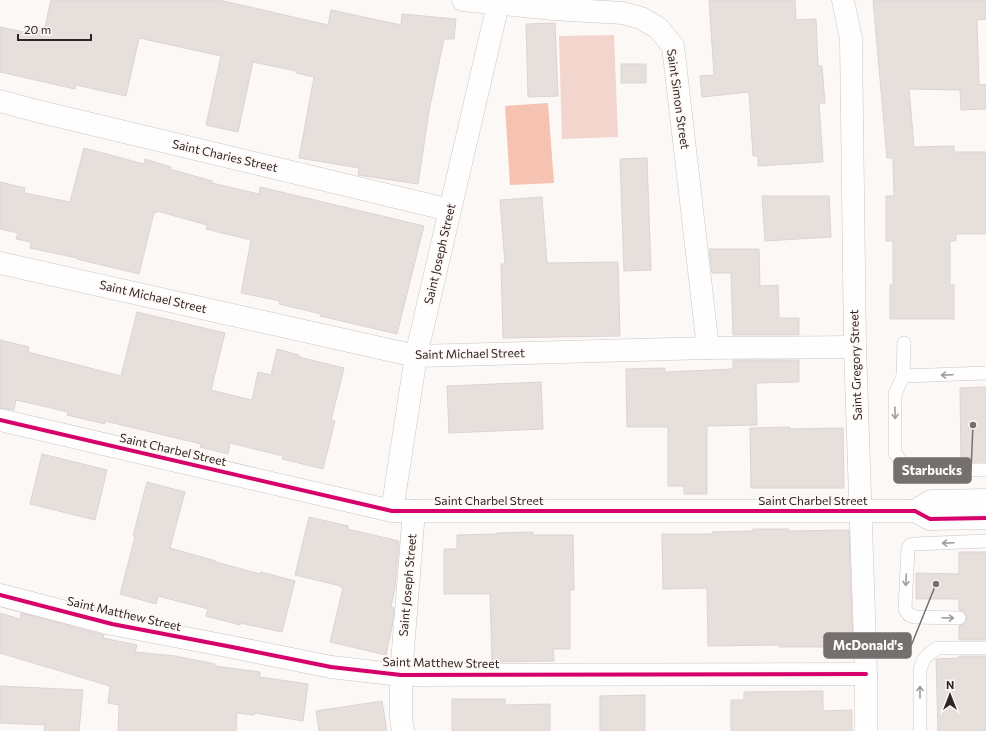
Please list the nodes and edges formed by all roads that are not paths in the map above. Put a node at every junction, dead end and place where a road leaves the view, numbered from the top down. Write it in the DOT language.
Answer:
graph roads {
  1 [pos="463,0"];
  2 [pos="843,0"];
  3 [pos="498,2"];
  4 [pos="0,101"];
  5 [pos="450,210"];
  6 [pos="0,263"];
  7 [pos="904,343"];
  8 [pos="855,347"];
  9 [pos="708,348"];
  10 [pos="416,356"];
  11 [pos="986,373"];
  12 [pos="903,376"];
  13 [pos="0,420"];
  14 [pos="986,470"];
  15 [pos="986,500"];
  16 [pos="392,511"];
  17 [pos="861,511"];
  18 [pos="915,511"];
  19 [pos="414,512"];
  20 [pos="986,518"];
  21 [pos="986,541"];
  22 [pos="0,595"];
  23 [pos="959,618"];
  24 [pos="986,648"];
  25 [pos="866,674"];
  26 [pos="401,675"];
  27 [pos="403,731"];
  28 [pos="866,731"];
  29 [pos="920,731"];
  1 -- 3 [label="street, Saint Simon Street"];
  2 -- 8 [label="street, Saint Gregory Street"];
  3 -- 5 [label="street, Saint Joseph Street"];
  3 -- 9 [label="street, Saint Simon Street"];
  4 -- 5 [label="street, Saint Charies Street"];
  5 -- 10 [label="street, Saint Joseph Street"];
  6 -- 10 [label="street, Saint Michael Street"];
  7 -- 12 [label="lane"];
  8 -- 9 [label="street, Saint Michael Street"];
  8 -- 17 [label="street, Saint Gregory Street"];
  9 -- 10 [label="street, Saint Michael Street"];
  10 -- 16 [label="street, Saint Joseph Street"];
  11 -- 12 [label="lane, one-way"];
  12 -- 14 [label="lane, one-way"];
  13 -- 16 [label="street, Saint Charbel Street"];
  15 -- 18 [label="street"];
  16 -- 19 [label="street, Saint Charbel Street"];
  17 -- 18 [label="street, Saint Charbel Street"];
  17 -- 19 [label="street, Saint Charbel Street"];
  17 -- 25 [label="street, Saint Gregory Street"];
  18 -- 20 [label="street, Saint Charbel Street"];
  19 -- 26 [label="street, Saint Joseph Street"];
  21 -- 23 [label="lane, one-way"];
  22 -- 26 [label="street, Saint Matthew Street"];
  29 -- 24 [label="lane, one-way"];
  25 -- 26 [label="street, Saint Matthew Street"];
  25 -- 28 [label="street, Saint Gregory Street"];
  26 -- 27 [label="street, Saint Joseph Street"];
}
